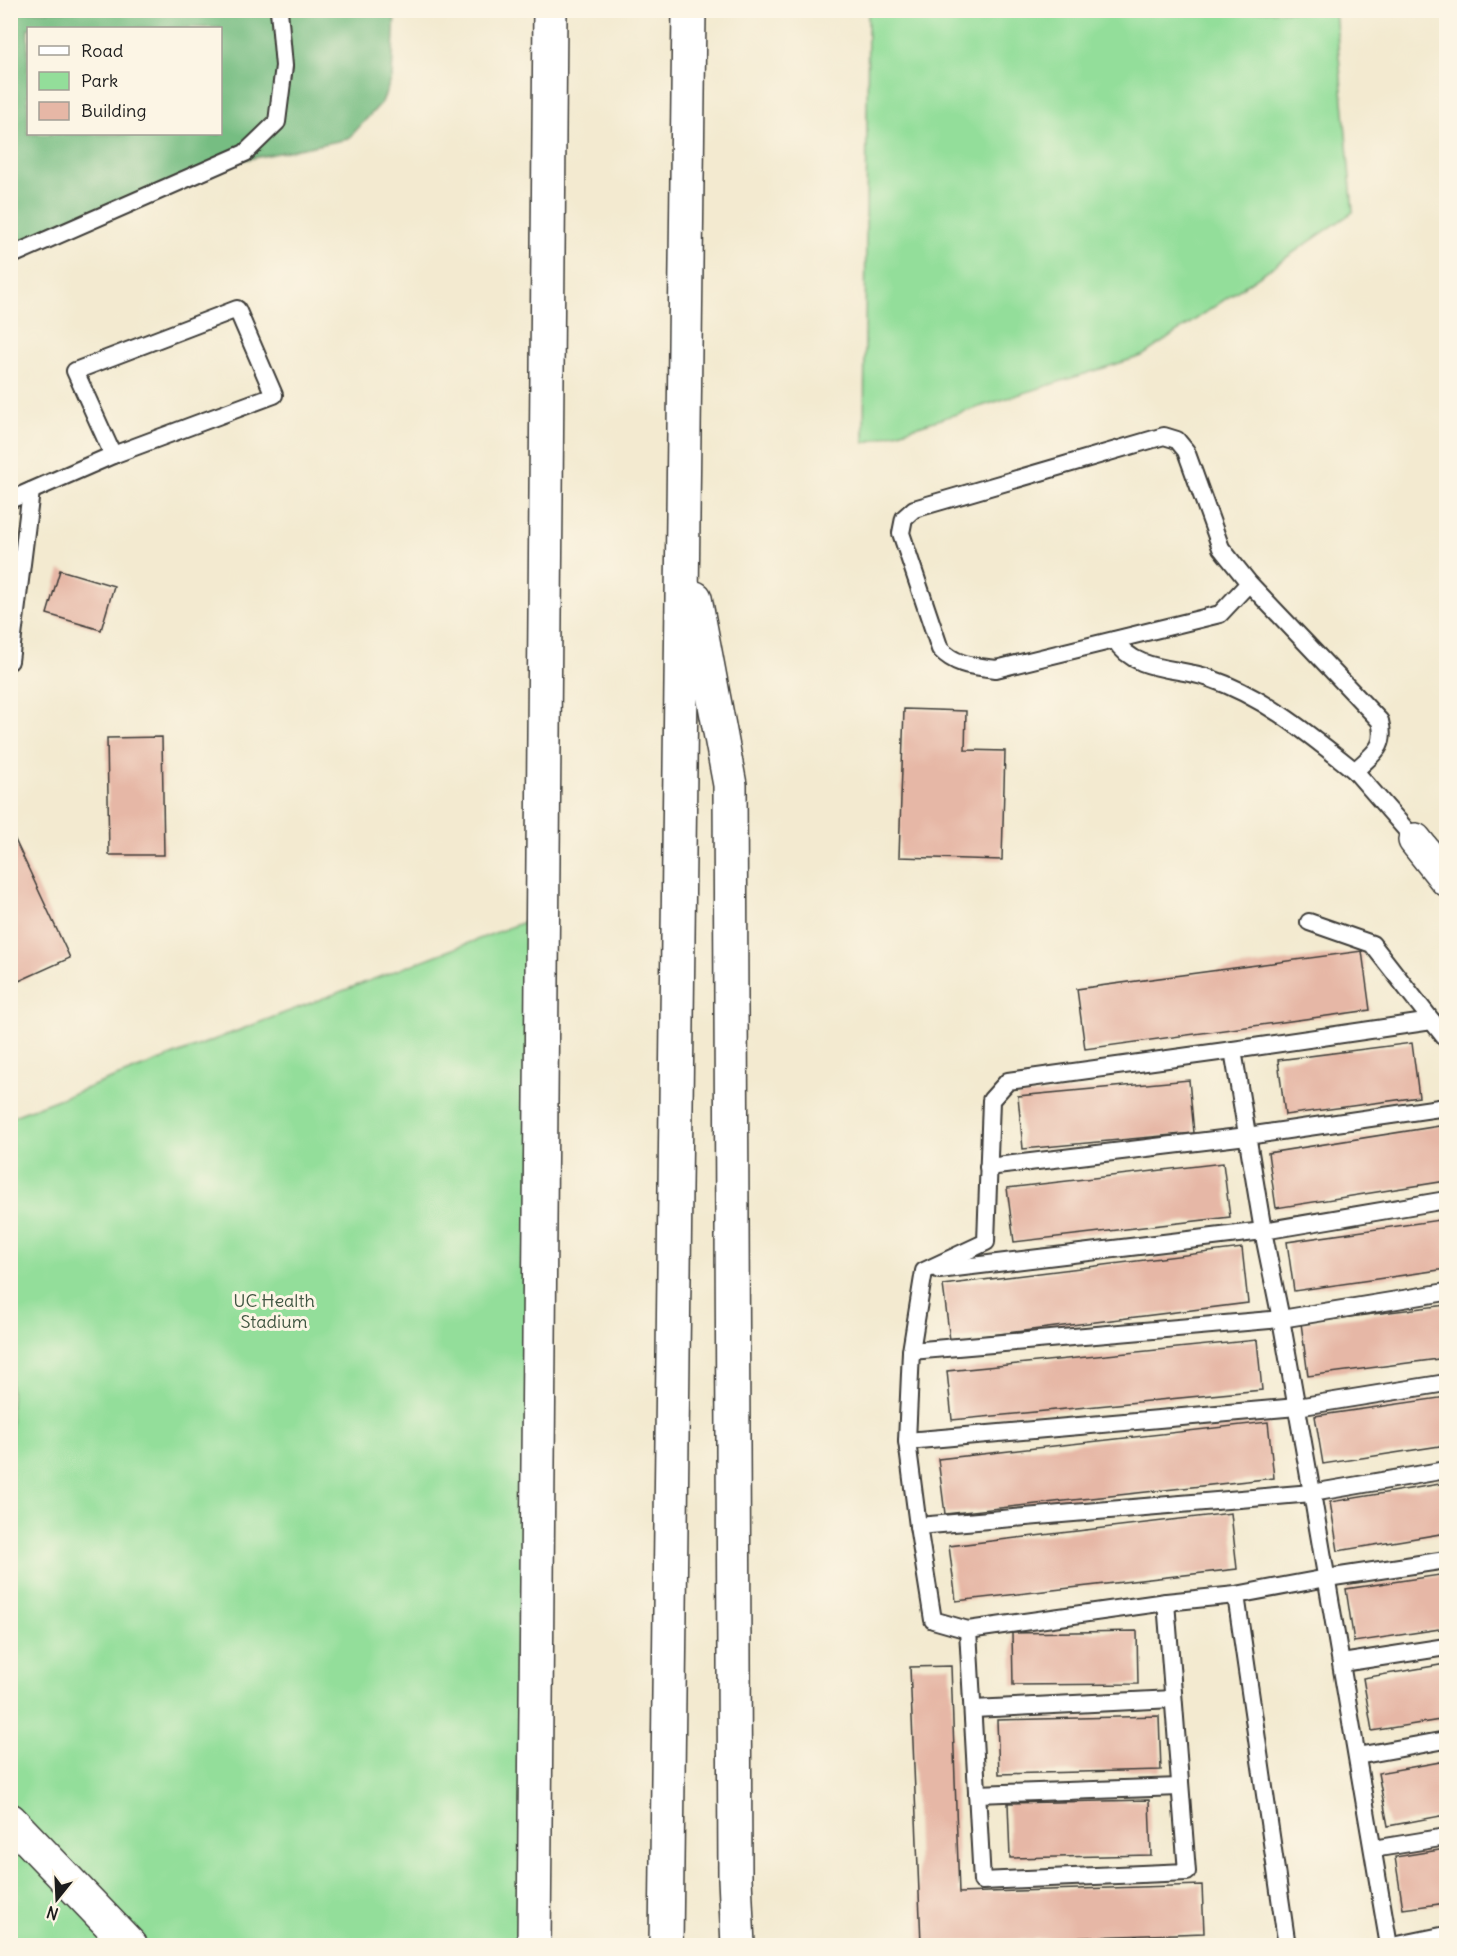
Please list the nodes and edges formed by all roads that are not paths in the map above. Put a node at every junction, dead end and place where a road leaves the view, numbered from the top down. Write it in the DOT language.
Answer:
graph roads {
  1 [pos="279,10"];
  2 [pos="550,10"];
  3 [pos="689,10"];
  4 [pos="10,255"];
  5 [pos="113,455"];
  6 [pos="31,491"];
  7 [pos="10,500"];
  8 [pos="682,527"];
  9 [pos="1249,583"];
  10 [pos="13,625"];
  11 [pos="1115,640"];
  12 [pos="10,661"];
  13 [pos="1356,771"];
  14 [pos="1415,840"];
  15 [pos="1446,879"];
  16 [pos="1309,922"];
  17 [pos="1432,1020"];
  18 [pos="1446,1039"];
  19 [pos="1233,1050"];
  20 [pos="1446,1107"];
  21 [pos="1247,1136"];
  22 [pos="988,1167"];
  23 [pos="1446,1200"];
  24 [pos="1263,1231"];
  25 [pos="924,1272"];
  26 [pos="1446,1292"];
  27 [pos="1281,1319"];
  28 [pos="912,1351"];
  29 [pos="1446,1383"];
  30 [pos="1297,1407"];
  31 [pos="907,1440"];
  32 [pos="1446,1470"];
  33 [pos="1312,1493"];
  34 [pos="918,1526"];
  35 [pos="1446,1560"];
  36 [pos="1327,1578"];
  37 [pos="1236,1595"];
  38 [pos="1166,1602"];
  39 [pos="968,1630"];
  40 [pos="1446,1647"];
  41 [pos="1341,1663"];
  42 [pos="1173,1699"];
  43 [pos="973,1708"];
  44 [pos="1446,1740"];
  45 [pos="1358,1756"];
  46 [pos="1180,1787"];
  47 [pos="977,1794"];
  48 [pos="10,1820"];
  49 [pos="1446,1837"];
  50 [pos="1373,1849"];
  51 [pos="1446,1935"];
  52 [pos="131,1946"];
  53 [pos="534,1946"];
  54 [pos="666,1946"];
  55 [pos="738,1946"];
  56 [pos="1287,1946"];
  57 [pos="1391,1946"];
  1 -- 4 [label="lane"];
  2 -- 53 [label="main road"];
  3 -- 8 [label="main road"];
  5 -- 5 [label="lane"];
  5 -- 6 [label="lane"];
  6 -- 7 [label="lane"];
  6 -- 10 [label="lane"];
  8 -- 54 [label="main road"];
  8 -- 55 [label="main road"];
  9 -- 11 [label="lane"];
  9 -- 11 [label="lane"];
  9 -- 13 [label="lane"];
  10 -- 12 [label="lane"];
  11 -- 13 [label="lane"];
  13 -- 14 [label="lane"];
  14 -- 15 [label="main road"];
  16 -- 17 [label="lane"];
  17 -- 18 [label="lane"];
  17 -- 19 [label="lane"];
  19 -- 21 [label="lane"];
  19 -- 22 [label="lane"];
  20 -- 21 [label="lane"];
  21 -- 22 [label="lane"];
  21 -- 24 [label="lane"];
  22 -- 25 [label="lane"];
  23 -- 24 [label="lane"];
  24 -- 25 [label="lane"];
  24 -- 27 [label="lane"];
  25 -- 28 [label="lane"];
  26 -- 27 [label="lane"];
  27 -- 28 [label="lane"];
  27 -- 30 [label="lane"];
  28 -- 31 [label="lane"];
  29 -- 30 [label="lane"];
  30 -- 31 [label="lane"];
  30 -- 33 [label="lane"];
  31 -- 34 [label="lane"];
  32 -- 33 [label="lane"];
  33 -- 34 [label="lane"];
  33 -- 36 [label="lane"];
  34 -- 39 [label="lane"];
  35 -- 36 [label="lane"];
  36 -- 37 [label="lane"];
  36 -- 41 [label="lane"];
  37 -- 38 [label="lane"];
  37 -- 56 [label="lane"];
  38 -- 39 [label="lane"];
  38 -- 42 [label="lane"];
  39 -- 43 [label="lane"];
  40 -- 41 [label="lane"];
  41 -- 45 [label="lane"];
  42 -- 43 [label="lane"];
  42 -- 46 [label="lane"];
  43 -- 47 [label="lane"];
  44 -- 45 [label="lane"];
  45 -- 50 [label="lane"];
  46 -- 47 [label="lane"];
  46 -- 47 [label="lane"];
  48 -- 52 [label="main road"];
  49 -- 50 [label="lane"];
  50 -- 57 [label="lane"];
  51 -- 57 [label="lane"];
}
